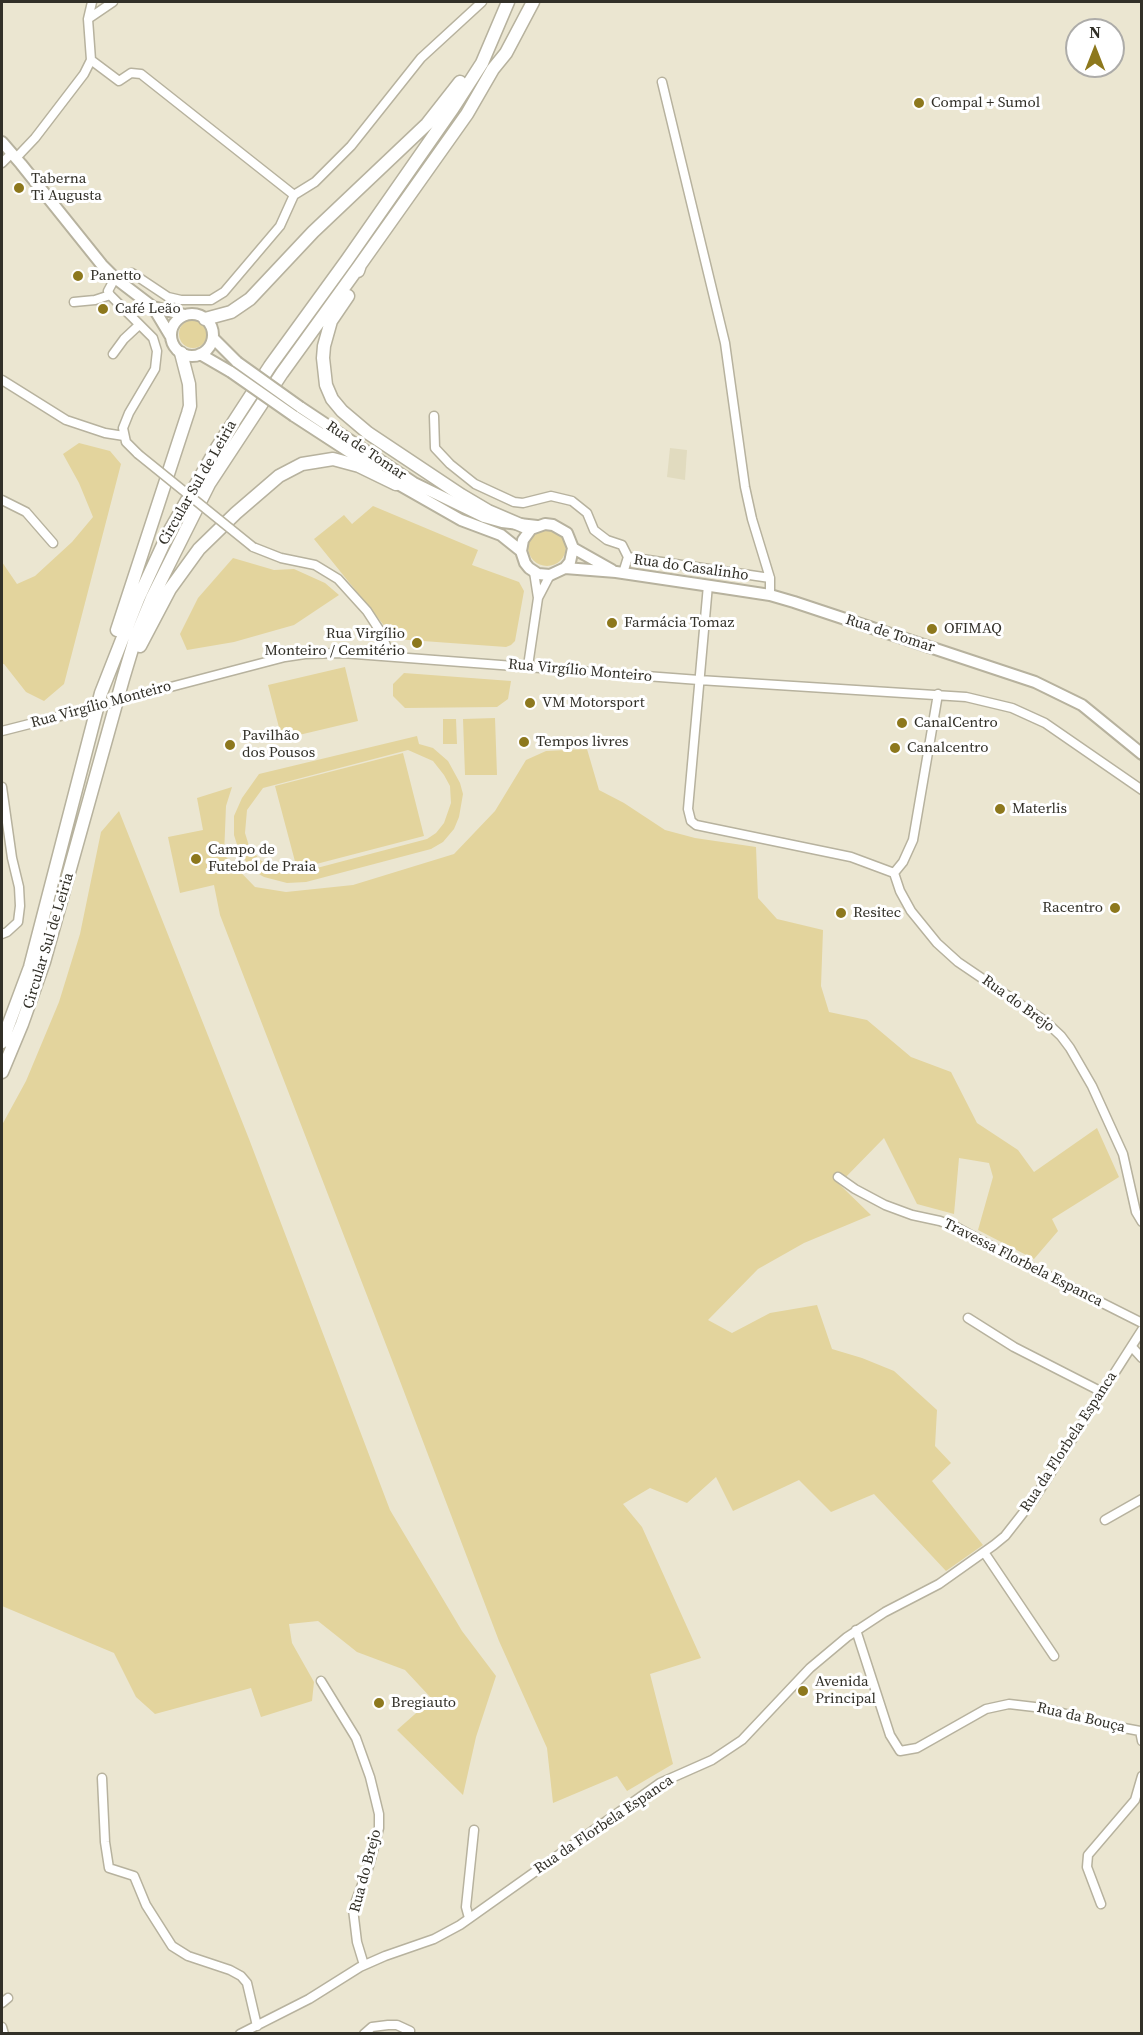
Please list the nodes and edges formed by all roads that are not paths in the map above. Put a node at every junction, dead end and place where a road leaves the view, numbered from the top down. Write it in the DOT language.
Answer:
graph roads {
  1 [pos="92,2"];
  2 [pos="113,2"];
  3 [pos="482,2"];
  4 [pos="508,2"];
  5 [pos="524,2"];
  6 [pos="533,2"];
  7 [pos="503,15"];
  8 [pos="88,19"];
  9 [pos="91,60"];
  10 [pos="493,69"];
  11 [pos="662,82"];
  12 [pos="2,142"];
  13 [pos="14,155"];
  14 [pos="2,163"];
  15 [pos="294,195"];
  16 [pos="360,265"];
  17 [pos="115,278"];
  18 [pos="110,296"];
  19 [pos="75,302"];
  20 [pos="153,307"];
  21 [pos="185,315"];
  22 [pos="205,319"];
  23 [pos="139,325"];
  24 [pos="171,337"];
  25 [pos="213,338"];
  26 [pos="181,353"];
  27 [pos="113,354"];
  28 [pos="200,354"];
  29 [pos="2,380"];
  30 [pos="297,411"];
  31 [pos="434,416"];
  32 [pos="124,436"];
  33 [pos="396,484"];
  34 [pos="2,500"];
  35 [pos="523,526"];
  36 [pos="537,526"];
  37 [pos="53,543"];
  38 [pos="573,548"];
  39 [pos="521,551"];
  40 [pos="628,557"];
  41 [pos="565,568"];
  42 [pos="534,572"];
  43 [pos="619,573"];
  44 [pos="550,575"];
  45 [pos="770,578"];
  46 [pos="708,585"];
  47 [pos="770,595"];
  48 [pos="538,598"];
  49 [pos="390,655"];
  50 [pos="528,666"];
  51 [pos="108,673"];
  52 [pos="123,679"];
  53 [pos="699,680"];
  54 [pos="938,694"];
  55 [pos="2,731"];
  56 [pos="1142,754"];
  57 [pos="2,787"];
  58 [pos="1142,790"];
  59 [pos="12,858"];
  60 [pos="2,859"];
  61 [pos="894,873"];
  62 [pos="2,934"];
  63 [pos="2,1042"];
  64 [pos="2,1072"];
  65 [pos="838,1177"];
  66 [pos="1142,1222"];
  67 [pos="968,1318"];
  68 [pos="1142,1323"];
  69 [pos="1142,1330"];
  70 [pos="1132,1347"];
  71 [pos="1142,1358"];
  72 [pos="1102,1392"];
  73 [pos="1142,1499"];
  74 [pos="1105,1520"];
  75 [pos="984,1552"];
  76 [pos="856,1630"];
  77 [pos="1054,1656"];
  78 [pos="321,1681"];
  79 [pos="1141,1731"];
  80 [pos="1142,1741"];
  81 [pos="1142,1776"];
  82 [pos="102,1778"];
  83 [pos="474,1830"];
  84 [pos="1101,1904"];
  85 [pos="470,1918"];
  86 [pos="364,1965"];
  87 [pos="257,2026"];
  88 [pos="2,2027"];
  89 [pos="410,2031"];
  90 [pos="4,2034"];
  91 [pos="240,2034"];
  92 [pos="364,2034"];
  1 -- 8 [label="street"];
  2 -- 8 [label="street"];
  3 -- 15 [label="street"];
  4 -- 7 [label="highway"];
  5 -- 10 [label="highway"];
  6 -- 10 [label="highway"];
  7 -- 22 [label="highway"];
  7 -- 51 [label="highway, Circular Sul de Leiria"];
  8 -- 9 [label="street"];
  9 -- 13 [label="street"];
  9 -- 15 [label="street"];
  10 -- 16 [label="highway, Circular Sul de Leiria"];
  11 -- 45 [label="street"];
  12 -- 13 [label="main road"];
  13 -- 14 [label="street"];
  13 -- 17 [label="main road"];
  15 -- 17 [label="street"];
  16 -- 35 [label="highway"];
  16 -- 52 [label="highway, Circular Sul de Leiria"];
  17 -- 18 [label="street"];
  17 -- 20 [label="main road"];
  18 -- 19 [label="street"];
  18 -- 23 [label="street"];
  20 -- 21 [label="main road"];
  20 -- 24 [label="main road"];
  21 -- 22 [label="main road"];
  21 -- 24 [label="main road"];
  22 -- 25 [label="main road, Rua de Tomar"];
  23 -- 27 [label="street"];
  23 -- 32 [label="street"];
  24 -- 26 [label="main road"];
  25 -- 28 [label="main road"];
  25 -- 30 [label="main road, Rua de Tomar, bridge"];
  26 -- 28 [label="main road, Rua de Tomar"];
  26 -- 51 [label="highway"];
  28 -- 30 [label="main road, Rua de Tomar, bridge"];
  29 -- 32 [label="street"];
  30 -- 33 [label="main road, Rua de Tomar"];
  30 -- 35 [label="main road, Rua de Tomar"];
  31 -- 40 [label="street"];
  32 -- 49 [label="street, bridge"];
  33 -- 39 [label="main road, Rua de Tomar"];
  33 -- 52 [label="highway"];
  34 -- 37 [label="street"];
  35 -- 36 [label="main road, Rua de Tomar"];
  36 -- 38 [label="main road, Rua de Tomar"];
  36 -- 39 [label="main road"];
  38 -- 41 [label="main road"];
  38 -- 43 [label="main road, Rua de Tomar"];
  39 -- 42 [label="main road, Rua de Tomar"];
  40 -- 43 [label="street, Rua do Casalinho"];
  40 -- 45 [label="street, Rua do Casalinho"];
  41 -- 43 [label="main road, Rua de Tomar"];
  41 -- 44 [label="main road, Rua de Tomar"];
  42 -- 44 [label="main road"];
  42 -- 48 [label="street"];
  43 -- 46 [label="main road, Rua de Tomar"];
  44 -- 48 [label="street"];
  45 -- 47 [label="street"];
  46 -- 47 [label="main road, Rua de Tomar"];
  46 -- 53 [label="street"];
  47 -- 56 [label="main road, Rua de Tomar"];
  48 -- 50 [label="street"];
  49 -- 50 [label="street, Rua Virgílio Monteiro"];
  49 -- 55 [label="street, Rua Virgílio Monteiro, bridge"];
  50 -- 53 [label="street, Rua Virgílio Monteiro"];
  51 -- 63 [label="highway, Circular Sul de Leiria"];
  52 -- 64 [label="highway, Circular Sul de Leiria"];
  53 -- 54 [label="street, Rua Virgílio Monteiro"];
  53 -- 61 [label="street"];
  54 -- 58 [label="street, Rua Virgílio Monteiro"];
  54 -- 61 [label="street"];
  57 -- 59 [label="street"];
  59 -- 60 [label="street"];
  59 -- 62 [label="street"];
  61 -- 66 [label="street, Rua do Brejo"];
  65 -- 68 [label="street, Travessa Florbela Espanca"];
  67 -- 72 [label="street"];
  69 -- 70 [label="street, Rua da Florbela Espanca"];
  70 -- 71 [label="street"];
  70 -- 72 [label="street, Rua da Florbela Espanca"];
  72 -- 75 [label="street, Rua da Florbela Espanca"];
  73 -- 74 [label="street"];
  75 -- 76 [label="street, Rua da Florbela Espanca"];
  75 -- 77 [label="street"];
  76 -- 79 [label="street, Rua da Bouça"];
  76 -- 85 [label="street, Rua da Florbela Espanca"];
  78 -- 86 [label="street, Rua do Brejo"];
  79 -- 80 [label="street, Rua da Bouça"];
  81 -- 84 [label="street"];
  82 -- 87 [label="street"];
  83 -- 85 [label="street"];
  85 -- 86 [label="street, Rua da Florbela Espanca"];
  86 -- 87 [label="street, Rua da Florbela Espanca"];
  87 -- 91 [label="street, Rua da Florbela Espanca"];
  88 -- 90 [label="street"];
  89 -- 92 [label="street"];
}
